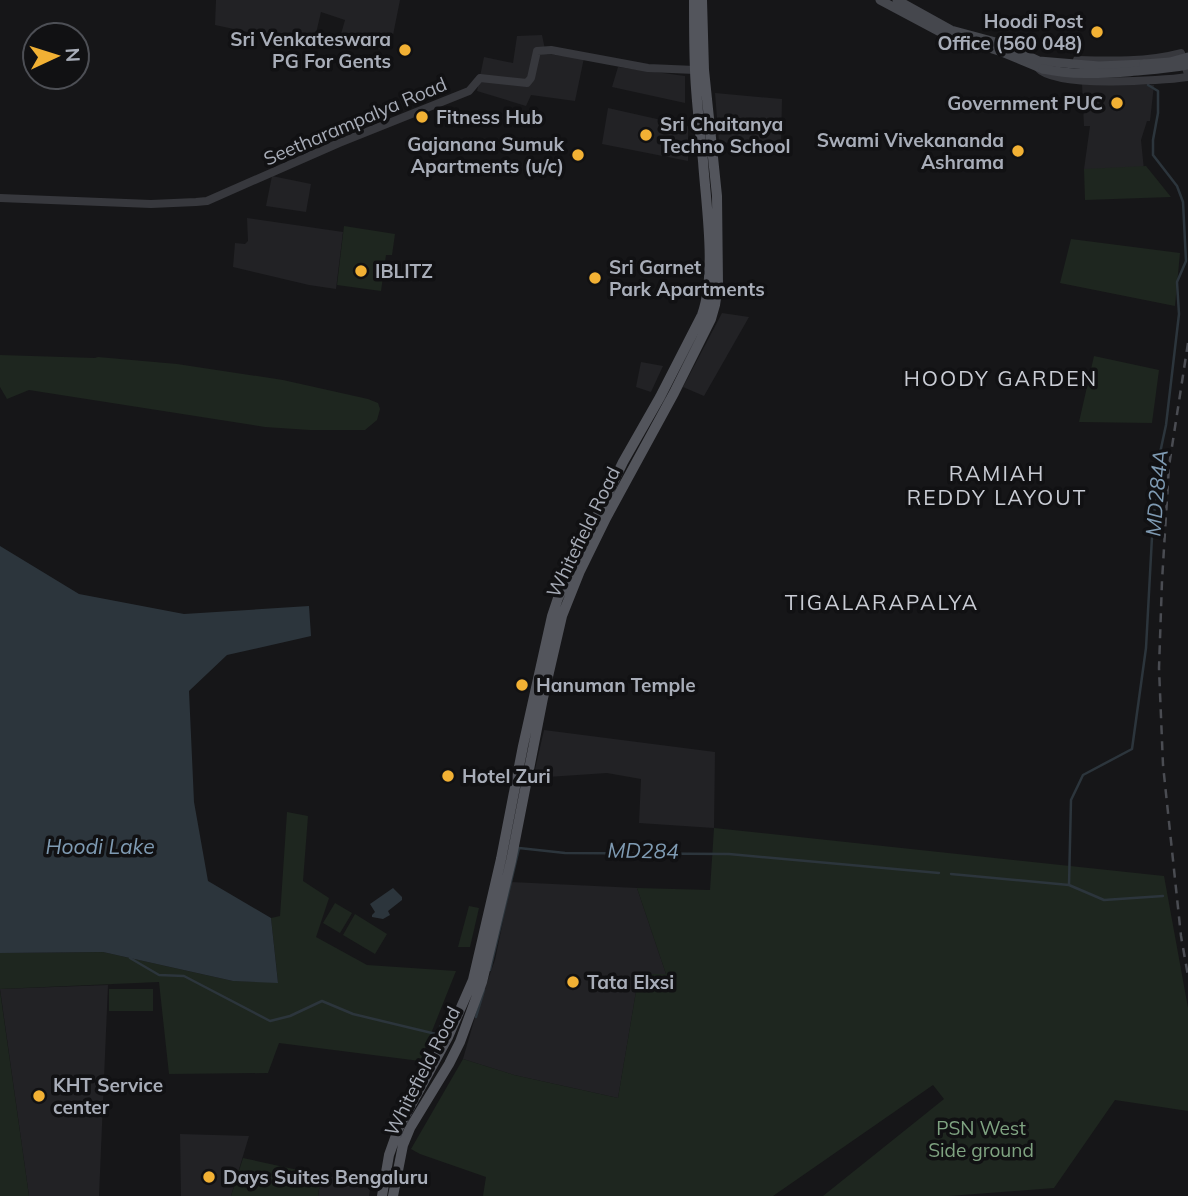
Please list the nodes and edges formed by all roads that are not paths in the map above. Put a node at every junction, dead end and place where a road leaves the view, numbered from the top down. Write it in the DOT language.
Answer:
graph roads {
  1 [pos="694,0"];
  2 [pos="702,0"];
  3 [pos="880,0"];
  4 [pos="897,0"];
  5 [pos="1188,57"];
  6 [pos="1041,65"];
  7 [pos="1188,65"];
  8 [pos="695,70"];
  9 [pos="1188,75"];
  10 [pos="0,198"];
  11 [pos="711,303"];
  12 [pos="531,732"];
  13 [pos="382,1196"];
  14 [pos="393,1196"];
  1 -- 8 [label="main road, Whitefield Road"];
  2 -- 11 [label="main road, Whitefield Road"];
  3 -- 6 [label="main road"];
  4 -- 6 [label="main road"];
  5 -- 6 [label="main road, bridge"];
  6 -- 7 [label="main road, bridge"];
  6 -- 9 [label="street"];
  6 -- 9 [label="street"];
  8 -- 10 [label="street, Seetharampalya Road"];
  8 -- 11 [label="main road, Whitefield Road"];
  11 -- 12 [label="main road, Whitefield Road"];
  12 -- 13 [label="main road, Whitefield Road"];
  12 -- 14 [label="main road, Whitefield Road"];
}
